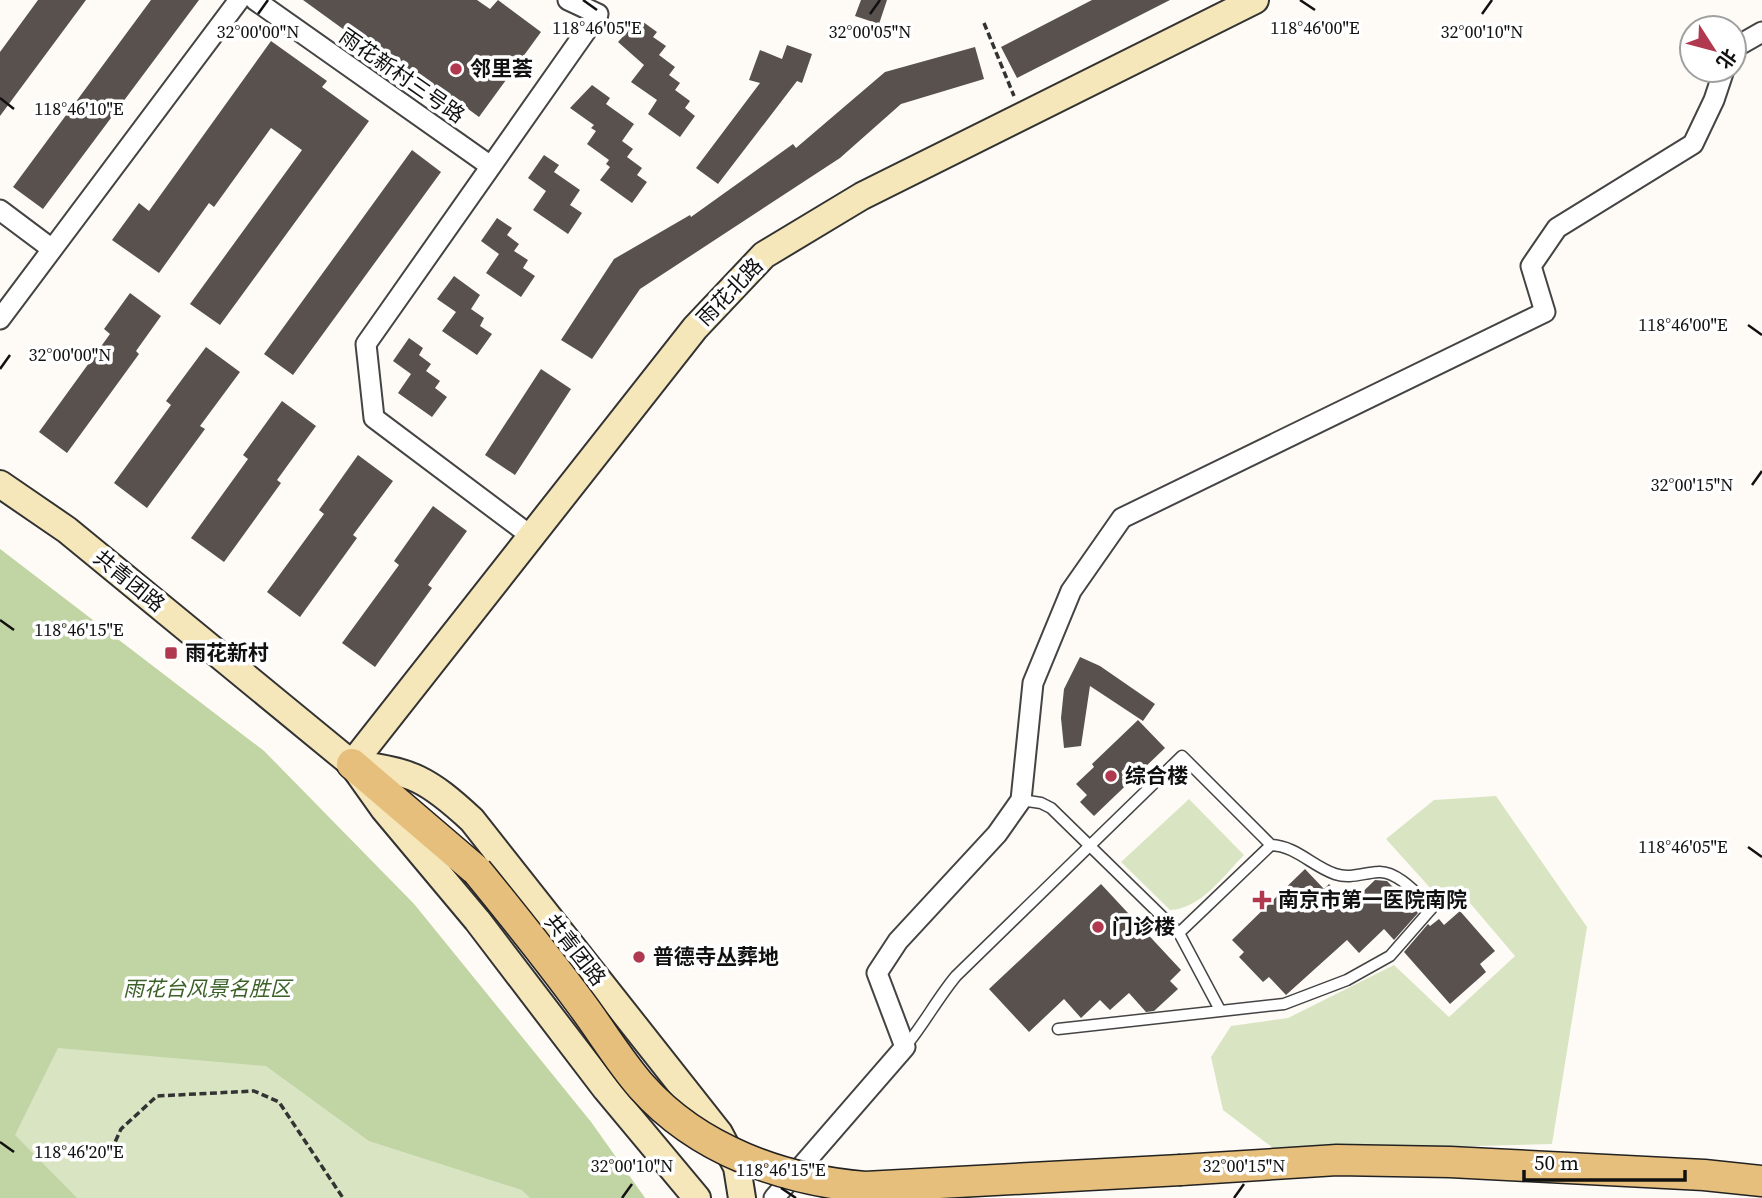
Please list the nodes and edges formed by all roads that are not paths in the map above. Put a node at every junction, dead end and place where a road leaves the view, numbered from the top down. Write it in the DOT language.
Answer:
graph roads {
  1 [pos="239,0"];
  2 [pos="255,0"];
  3 [pos="568,0"];
  4 [pos="1255,0"];
  5 [pos="1719,84"];
  6 [pos="489,165"];
  7 [pos="0,210"];
  8 [pos="52,249"];
  9 [pos="0,319"];
  10 [pos="0,484"];
  11 [pos="531,536"];
  12 [pos="352,764"];
  13 [pos="1021,800"];
  14 [pos="1089,845"];
  15 [pos="1271,845"];
  16 [pos="1179,933"];
  17 [pos="1220,1010"];
  18 [pos="1058,1029"];
  19 [pos="905,1047"];
  20 [pos="1762,1181"];
  21 [pos="697,1198"];
  22 [pos="742,1198"];
  23 [pos="774,1198"];
  1 -- 8 [label="street"];
  2 -- 6 [label="street, 雨花新村三号路"];
  3 -- 6 [label="street"];
  4 -- 11 [label="street, 雨花北路"];
  5 -- 13 [label="street"];
  6 -- 11 [label="street"];
  7 -- 8 [label="street"];
  8 -- 9 [label="street"];
  10 -- 12 [label="street, 共青团路"];
  11 -- 12 [label="street, 雨花北路"];
  12 -- 20 [label="main road, bridge"];
  12 -- 21 [label="street, 共青团路"];
  12 -- 22 [label="street, 共青团路"];
  13 -- 14 [label="lane"];
  13 -- 19 [label="street"];
  14 -- 15 [label="lane"];
  14 -- 16 [label="lane"];
  14 -- 19 [label="lane"];
  15 -- 16 [label="lane"];
  15 -- 17 [label="lane"];
  16 -- 17 [label="lane"];
  17 -- 18 [label="lane"];
  19 -- 23 [label="street"];
}
